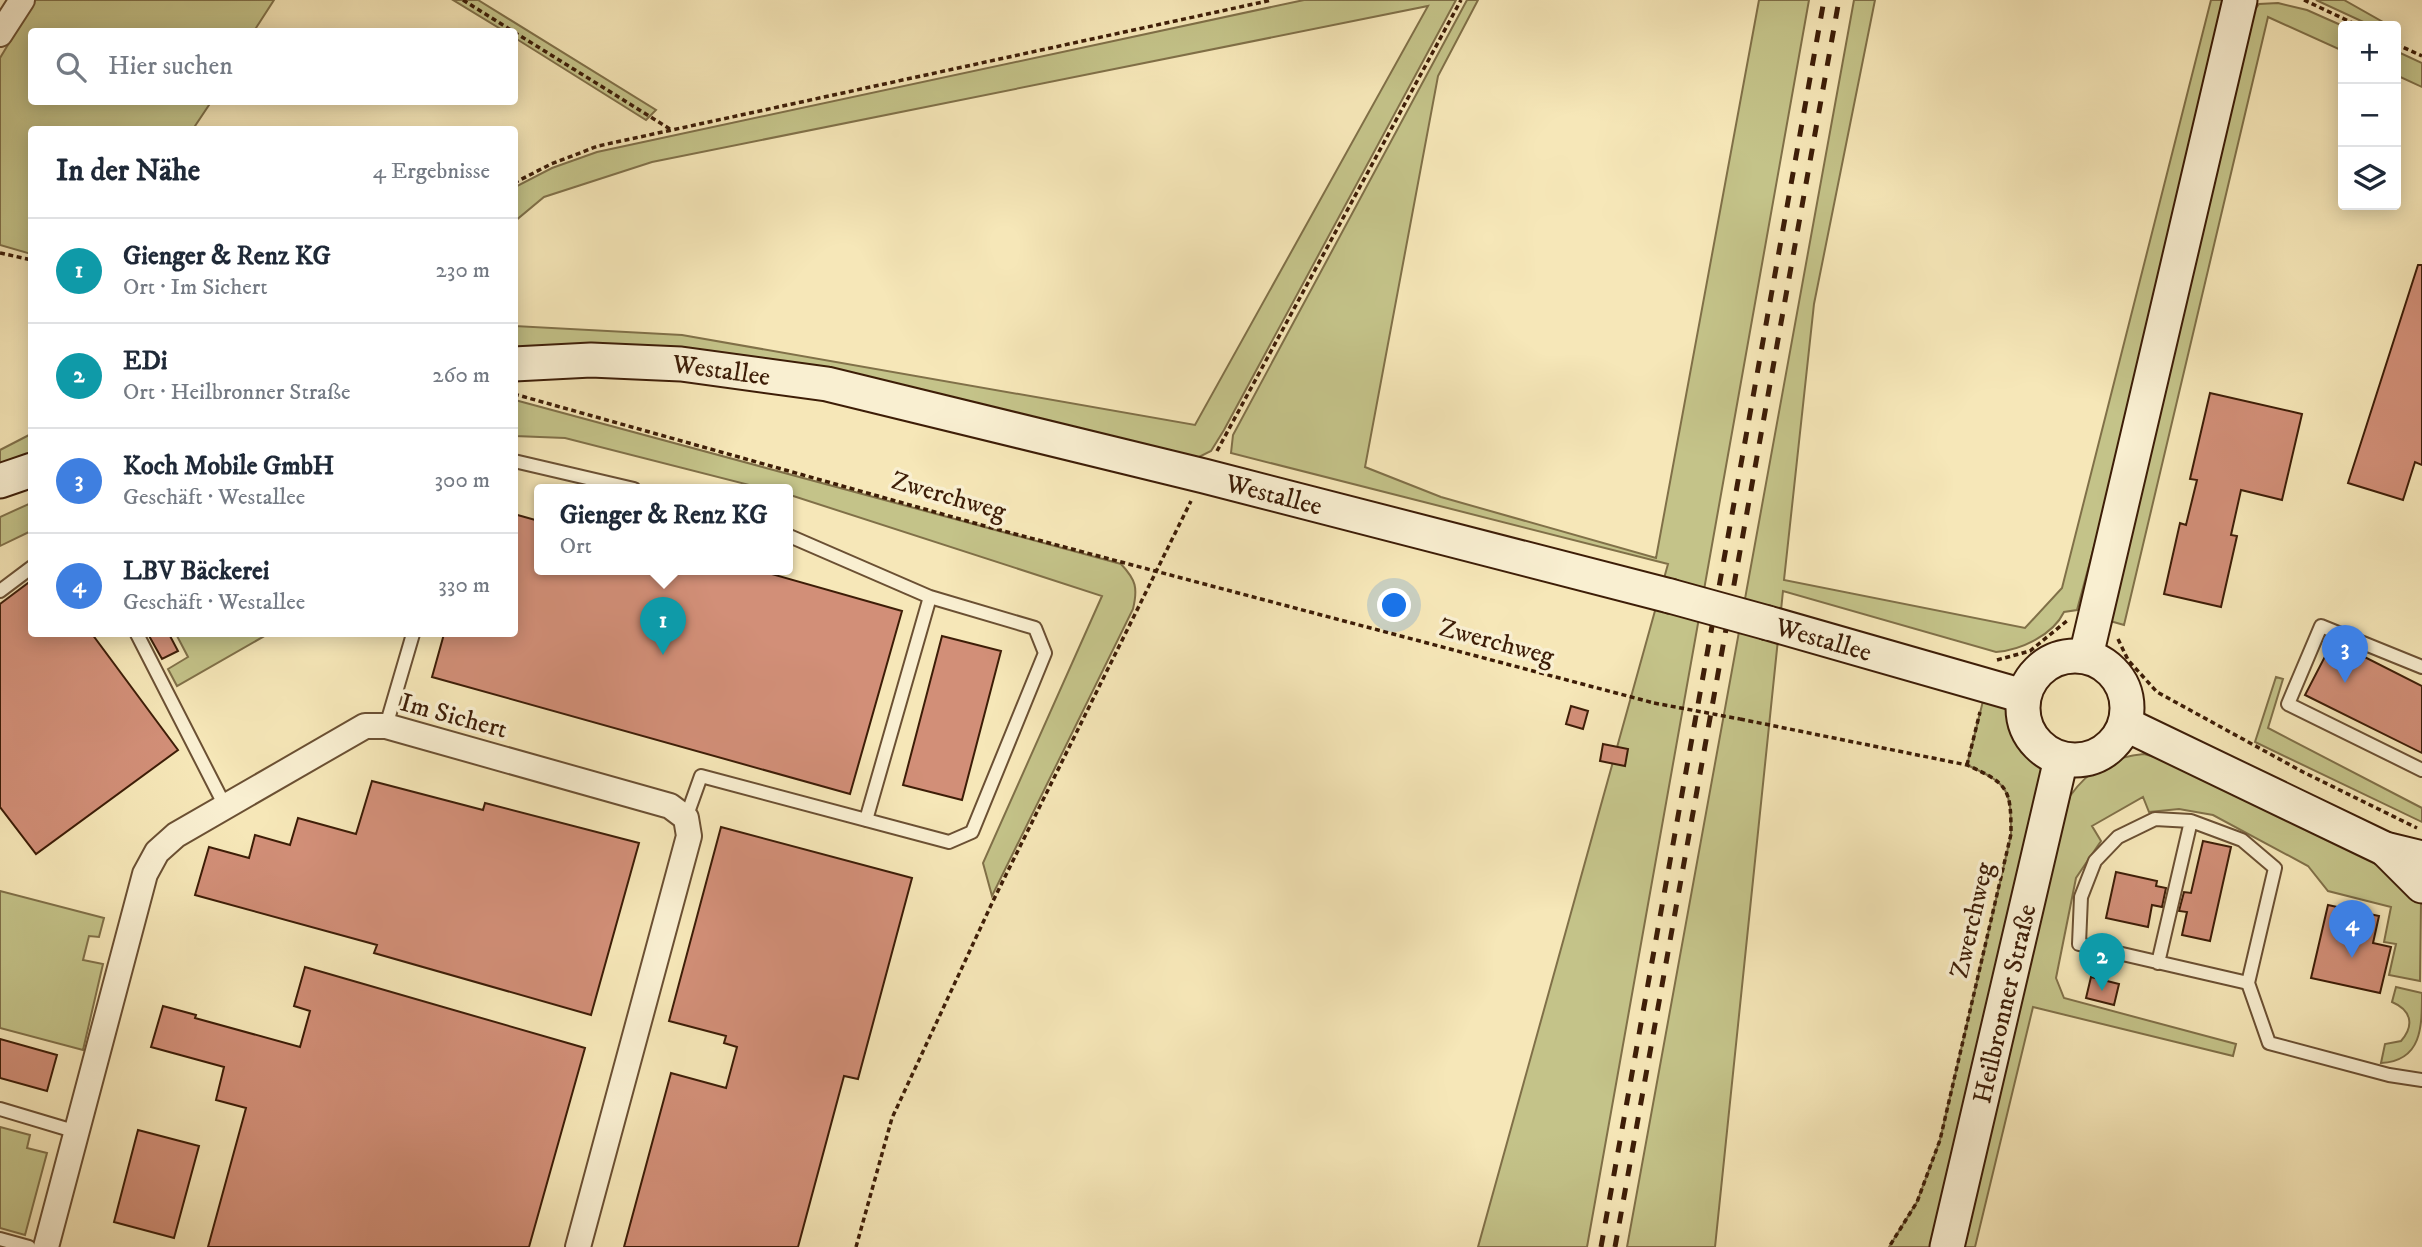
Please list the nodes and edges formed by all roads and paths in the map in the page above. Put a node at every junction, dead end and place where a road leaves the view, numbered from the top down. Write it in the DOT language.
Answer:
graph roads {
  1 [pos="22,0"];
  2 [pos="463,0"];
  3 [pos="1272,0"];
  4 [pos="1461,0"];
  5 [pos="2240,0"];
  6 [pos="2304,0"];
  7 [pos="2348,21"];
  8 [pos="508,28"];
  9 [pos="0,34"];
  10 [pos="518,34"];
  11 [pos="2401,46"];
  12 [pos="2422,56"];
  13 [pos="672,130"];
  14 [pos="518,181"];
  15 [pos="0,253"];
  16 [pos="28,259"];
  17 [pos="518,365"];
  18 [pos="518,395"];
  19 [pos="518,462"];
  20 [pos="28,471"];
  21 [pos="1204,476"];
  22 [pos="0,481"];
  23 [pos="613,484"];
  24 [pos="793,537"];
  25 [pos="1154,569"];
  26 [pos="28,570"];
  27 [pos="0,591"];
  28 [pos="930,597"];
  29 [pos="2115,633"];
  30 [pos="139,637"];
  31 [pos="412,637"];
  32 [pos="2086,656"];
  33 [pos="2422,667"];
  34 [pos="2023,696"];
  35 [pos="2125,724"];
  36 [pos="386,726"];
  37 [pos="2061,759"];
  38 [pos="2422,770"];
  39 [pos="225,806"];
  40 [pos="686,818"];
  41 [pos="866,820"];
  42 [pos="2191,821"];
  43 [pos="2422,830"];
  44 [pos="2385,849"];
  45 [pos="2422,858"];
  46 [pos="2422,886"];
  47 [pos="2158,962"];
  48 [pos="2248,983"];
  49 [pos="2422,1080"];
  50 [pos="0,1109"];
  51 [pos="77,1132"];
  52 [pos="0,1239"];
  53 [pos="29,1247"];
  54 [pos="46,1247"];
  55 [pos="578,1247"];
  56 [pos="856,1247"];
  57 [pos="1889,1247"];
  58 [pos="1947,1247"];
  1 -- 9 [label="street"];
  2 -- 8 [label="path"];
  3 -- 13 [label="path"];
  4 -- 21 [label="path"];
  5 -- 32 [label="main road"];
  6 -- 7 [label="path"];
  10 -- 13 [label="path"];
  11 -- 12 [label="path"];
  13 -- 14 [label="path"];
  15 -- 16 [label="path"];
  17 -- 21 [label="main road, Westallee"];
  18 -- 25 [label="path, Zwerchweg"];
  19 -- 23 [label="lane"];
  20 -- 22 [label="main road"];
  21 -- 25 [label="path"];
  21 -- 34 [label="main road, Westallee, bridge"];
  24 -- 28 [label="lane"];
  25 -- 56 [label="path"];
  25 -- 57 [label="path, Zwerchweg, bridge"];
  26 -- 27 [label="lane"];
  28 -- 41 [label="lane"];
  28 -- 41 [label="lane"];
  29 -- 43 [label="path"];
  30 -- 39 [label="lane"];
  31 -- 36 [label="lane"];
  32 -- 34 [label="main road"];
  32 -- 35 [label="main road"];
  33 -- 38 [label="lane"];
  34 -- 37 [label="main road"];
  35 -- 37 [label="main road"];
  35 -- 44 [label="main road"];
  36 -- 39 [label="street, Im Sichert"];
  36 -- 40 [label="street, Im Sichert"];
  37 -- 58 [label="main road, Heilbronner Straße"];
  39 -- 51 [label="street, Im Sichert"];
  40 -- 41 [label="lane"];
  40 -- 55 [label="street"];
  42 -- 47 [label="lane"];
  42 -- 47 [label="lane"];
  42 -- 48 [label="lane"];
  44 -- 45 [label="main road"];
  44 -- 46 [label="main road"];
  47 -- 48 [label="lane"];
  48 -- 49 [label="lane"];
  50 -- 51 [label="lane"];
  51 -- 54 [label="street, Im Sichert"];
  52 -- 53 [label="lane"];
}
